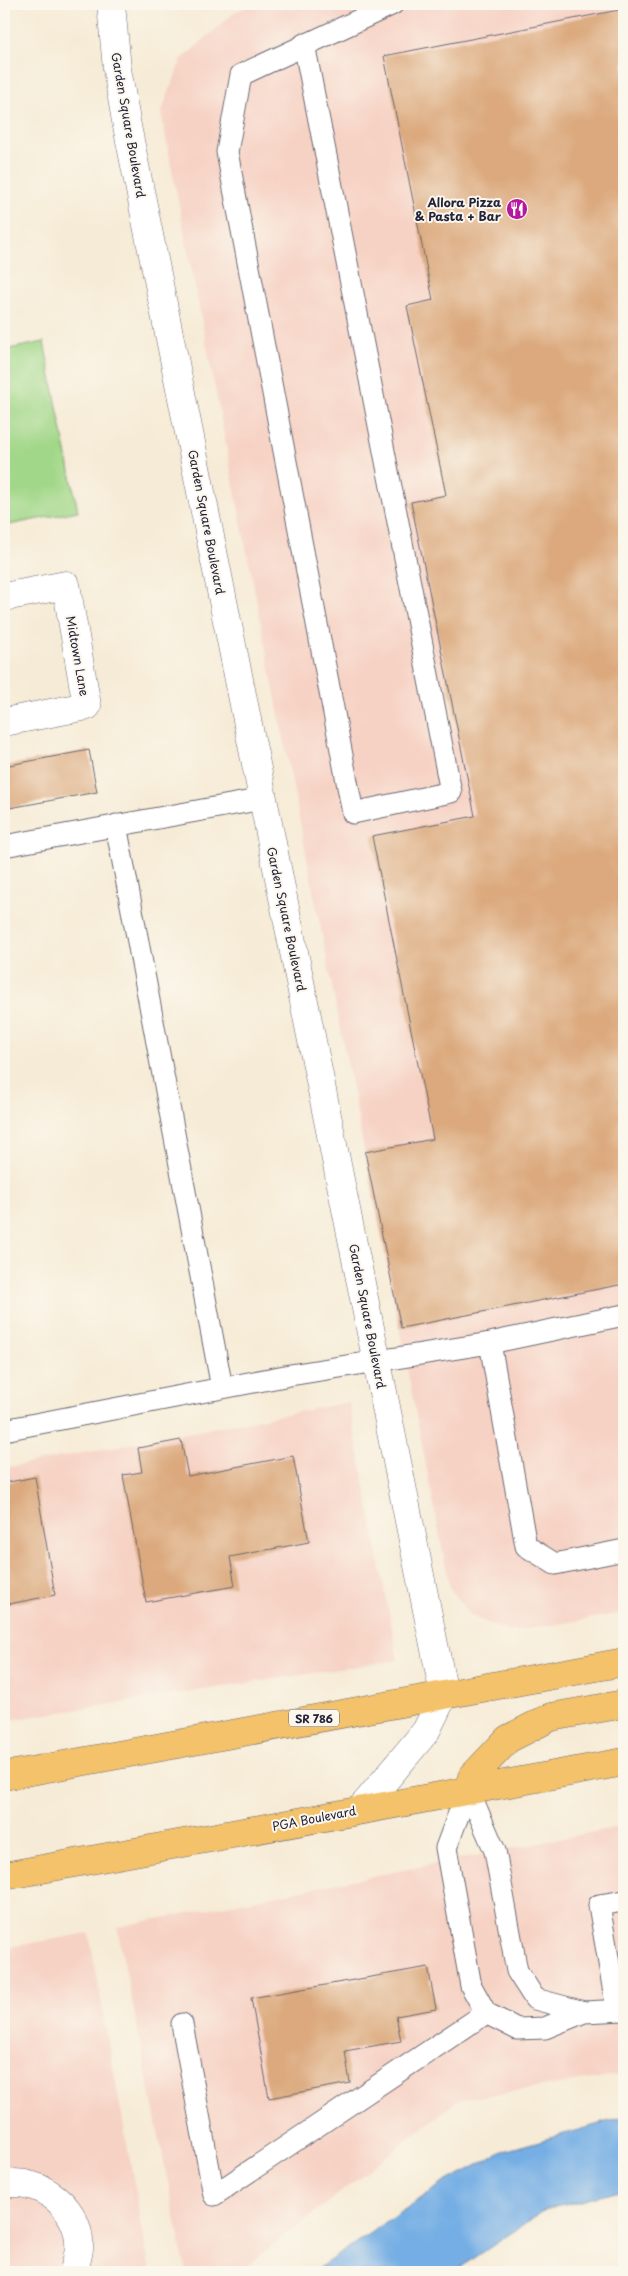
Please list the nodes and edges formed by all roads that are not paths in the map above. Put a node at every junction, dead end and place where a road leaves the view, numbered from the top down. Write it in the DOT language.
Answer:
graph roads {
  1 [pos="393,4"];
  2 [pos="115,6"];
  3 [pos="304,44"];
  4 [pos="4,597"];
  5 [pos="4,722"];
  6 [pos="263,799"];
  7 [pos="116,825"];
  8 [pos="4,846"];
  9 [pos="624,1315"];
  10 [pos="490,1343"];
  11 [pos="378,1362"];
  12 [pos="222,1388"];
  13 [pos="4,1427"];
  14 [pos="624,1550"];
  15 [pos="624,1662"];
  16 [pos="444,1694"];
  17 [pos="624,1704"];
  18 [pos="624,1762"];
  19 [pos="4,1776"];
  20 [pos="468,1790"];
  21 [pos="362,1809"];
  22 [pos="4,1876"];
  23 [pos="624,1901"];
  24 [pos="621,2010"];
  25 [pos="584,2012"];
  26 [pos="486,2013"];
  27 [pos="182,2024"];
  28 [pos="4,2184"];
  29 [pos="74,2272"];
  1 -- 3 [label="lane"];
  2 -- 6 [label="street, Garden Square Boulevard"];
  3 -- 3 [label="lane"];
  4 -- 5 [label="street, Midtown Lane"];
  6 -- 7 [label="lane"];
  6 -- 11 [label="street, Garden Square Boulevard"];
  7 -- 8 [label="lane"];
  7 -- 12 [label="lane"];
  9 -- 10 [label="lane"];
  10 -- 11 [label="lane"];
  10 -- 14 [label="lane"];
  11 -- 12 [label="lane"];
  11 -- 16 [label="street, Garden Square Boulevard"];
  12 -- 13 [label="lane"];
  15 -- 16 [label="main road, SR 786"];
  16 -- 19 [label="main road, SR 786"];
  16 -- 21 [label="street"];
  17 -- 20 [label="main road"];
  18 -- 20 [label="main road, PGA Boulevard"];
  20 -- 21 [label="main road, PGA Boulevard"];
  20 -- 25 [label="lane"];
  20 -- 26 [label="lane"];
  21 -- 22 [label="main road, PGA Boulevard"];
  23 -- 24 [label="lane"];
  24 -- 25 [label="lane"];
  25 -- 26 [label="lane"];
  26 -- 27 [label="lane"];
  28 -- 29 [label="street"];
}
